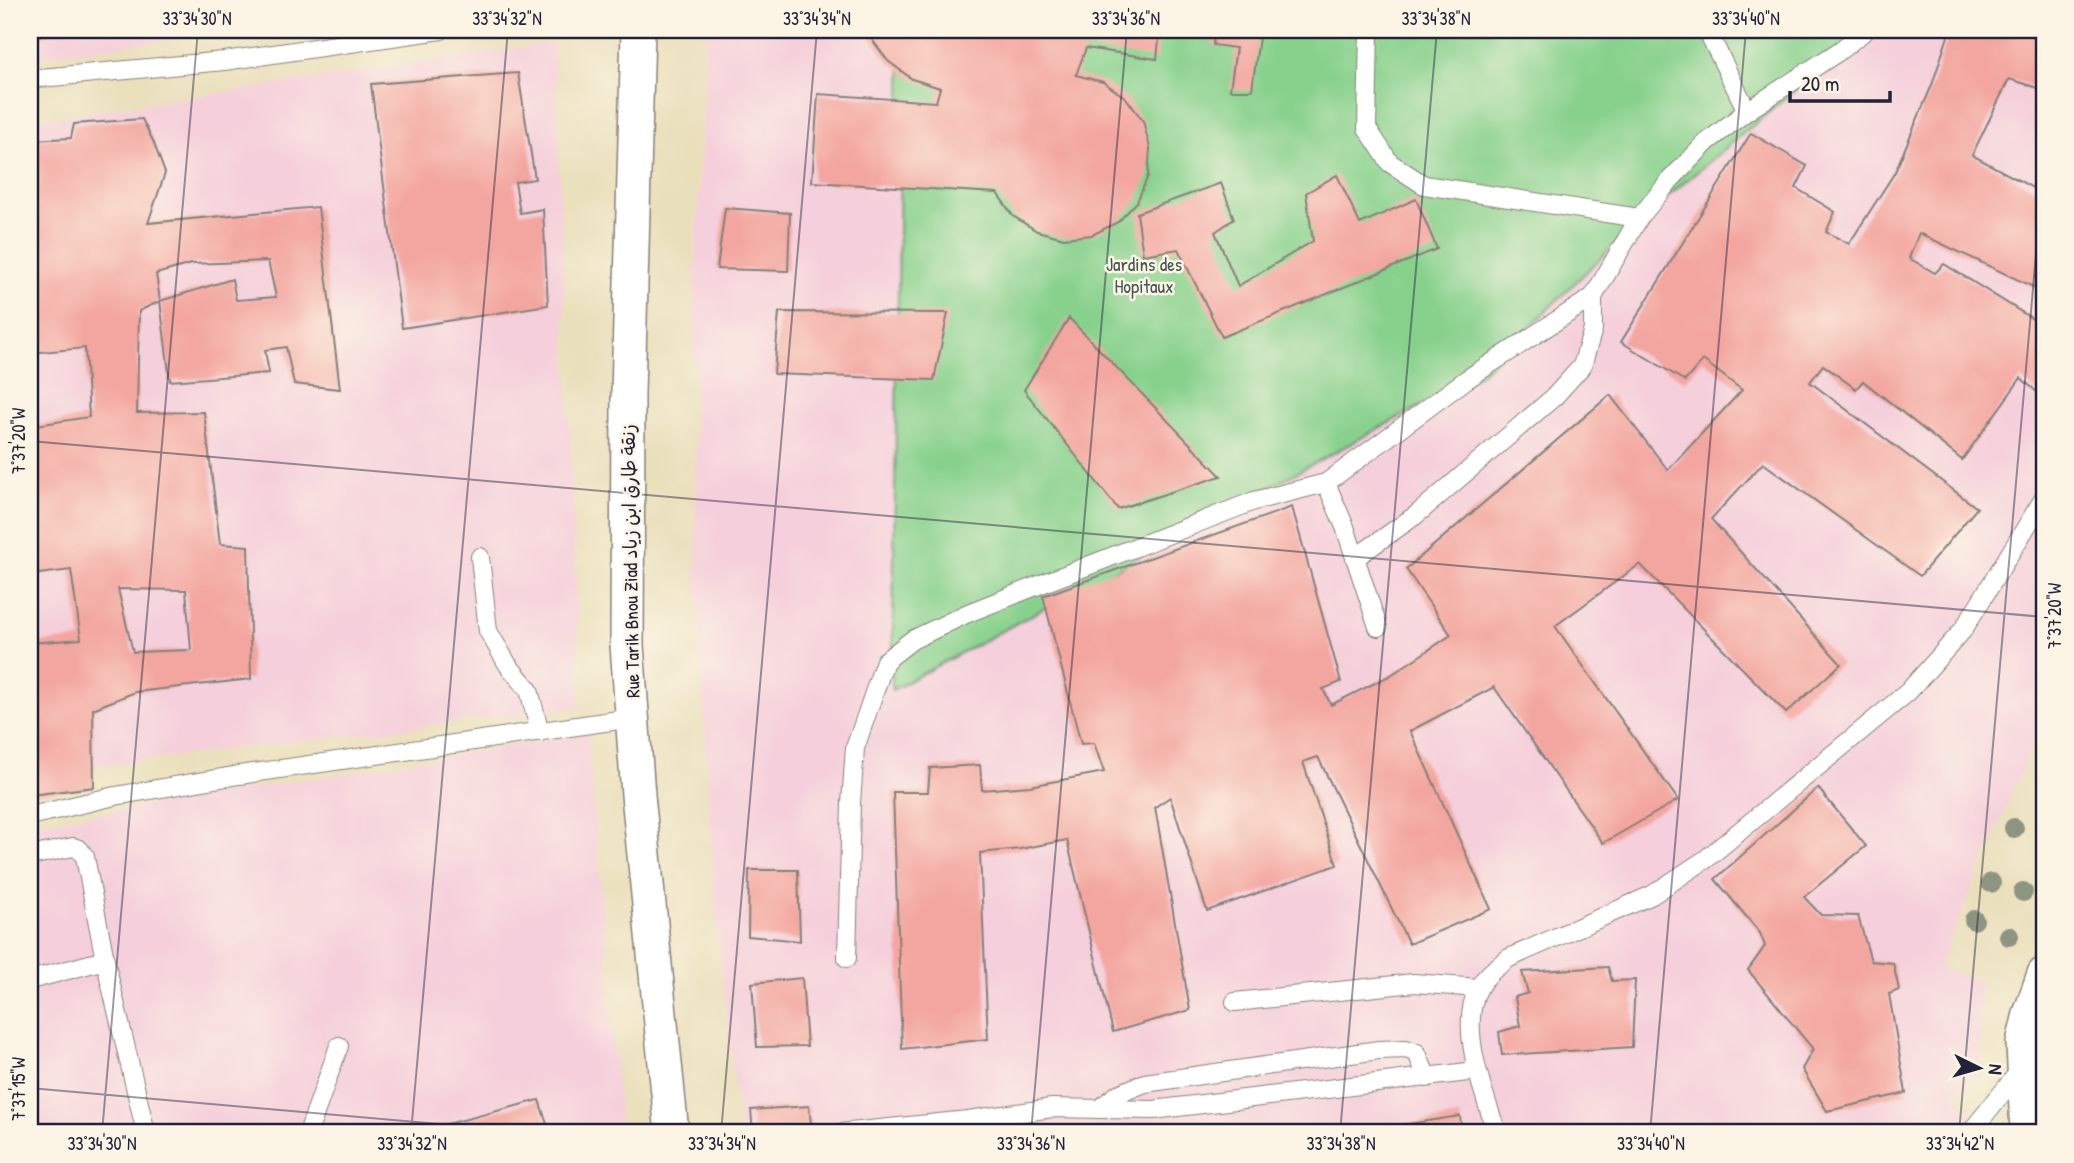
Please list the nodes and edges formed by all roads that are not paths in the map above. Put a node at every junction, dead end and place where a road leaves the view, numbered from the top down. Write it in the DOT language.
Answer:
graph roads {
  1 [pos="441,30"];
  2 [pos="638,30"];
  3 [pos="1369,30"];
  4 [pos="1707,30"];
  5 [pos="1866,30"];
  6 [pos="30,79"];
  7 [pos="1747,111"];
  8 [pos="1639,218"];
  9 [pos="1593,297"];
  10 [pos="1326,483"];
  11 [pos="2044,498"];
  12 [pos="480,556"];
  13 [pos="1355,558"];
  14 [pos="1378,627"];
  15 [pos="632,718"];
  16 [pos="540,732"];
  17 [pos="30,816"];
  18 [pos="30,856"];
  19 [pos="847,958"];
  20 [pos="105,960"];
  21 [pos="2044,974"];
  22 [pos="30,980"];
  23 [pos="1478,988"];
  24 [pos="1235,1002"];
  25 [pos="339,1046"];
  26 [pos="2034,1064"];
  27 [pos="1476,1071"];
  28 [pos="1427,1077"];
  29 [pos="1099,1109"];
  30 [pos="2044,1132"];
  31 [pos="146,1133"];
  32 [pos="307,1133"];
  33 [pos="672,1133"];
  34 [pos="840,1133"];
  35 [pos="1497,1133"];
  36 [pos="1970,1133"];
  37 [pos="2027,1133"];
  1 -- 6 [label="lane"];
  2 -- 15 [label="street, Rue Tarik Bnou Ziad زنقة طارق ابن زياد"];
  3 -- 8 [label="lane"];
  4 -- 7 [label="lane"];
  5 -- 7 [label="lane"];
  7 -- 8 [label="lane"];
  8 -- 9 [label="lane"];
  9 -- 10 [label="lane"];
  9 -- 13 [label="lane"];
  10 -- 13 [label="lane"];
  10 -- 19 [label="lane"];
  11 -- 23 [label="lane"];
  12 -- 16 [label="lane"];
  13 -- 14 [label="lane"];
  15 -- 16 [label="lane"];
  15 -- 33 [label="street, Rue Tarik Bnou Ziad زنقة طارق ابن زياد"];
  16 -- 17 [label="lane"];
  18 -- 20 [label="lane"];
  20 -- 22 [label="lane"];
  20 -- 31 [label="lane"];
  21 -- 26 [label="street"];
  23 -- 24 [label="lane"];
  23 -- 27 [label="lane"];
  25 -- 32 [label="lane"];
  26 -- 36 [label="lane"];
  26 -- 37 [label="street"];
  27 -- 28 [label="lane"];
  27 -- 35 [label="lane"];
  28 -- 29 [label="lane"];
  28 -- 29 [label="lane"];
  29 -- 34 [label="lane"];
  30 -- 37 [label="street"];
}
